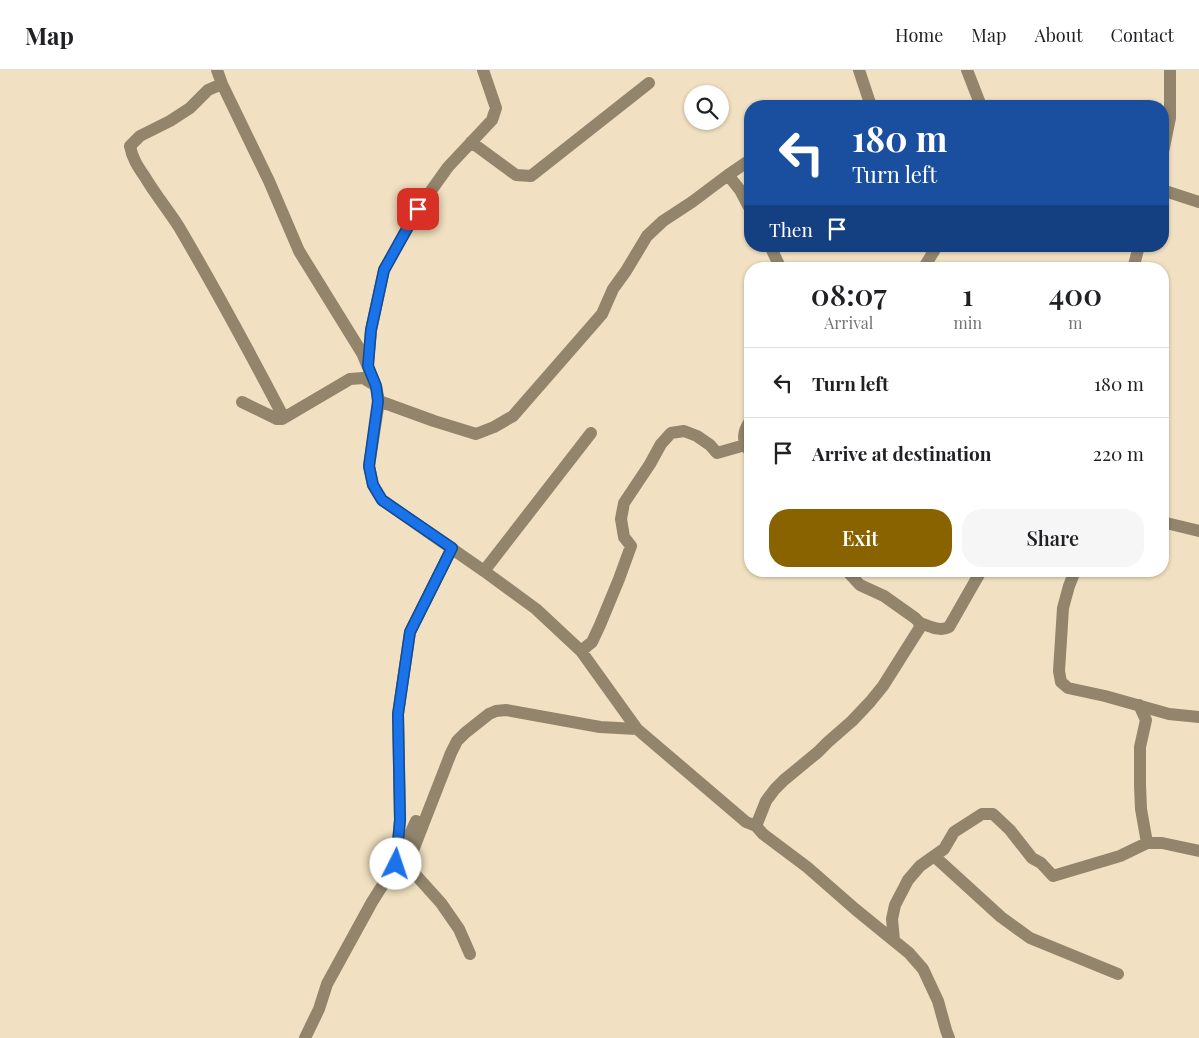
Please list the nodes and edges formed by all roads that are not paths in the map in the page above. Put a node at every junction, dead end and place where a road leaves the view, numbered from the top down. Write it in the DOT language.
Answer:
graph roads {
  1 [pos="217,70"];
  2 [pos="484,70"];
  3 [pos="859,70"];
  4 [pos="967,70"];
  5 [pos="1170,70"];
  6 [pos="648,83"];
  7 [pos="222,84"];
  8 [pos="869,100"];
  9 [pos="979,100"];
  10 [pos="1169,123"];
  11 [pos="472,142"];
  12 [pos="744,164"];
  13 [pos="728,175"];
  14 [pos="1169,192"];
  15 [pos="744,198"];
  16 [pos="1199,202"];
  17 [pos="368,366"];
  18 [pos="376,386"];
  19 [pos="378,401"];
  20 [pos="242,402"];
  21 [pos="284,418"];
  22 [pos="591,433"];
  23 [pos="744,448"];
  24 [pos="1169,524"];
  25 [pos="1199,531"];
  26 [pos="452,548"];
  27 [pos="484,571"];
  28 [pos="853,577"];
  29 [pos="977,577"];
  30 [pos="1072,577"];
  31 [pos="920,623"];
  32 [pos="581,651"];
  33 [pos="1139,705"];
  34 [pos="1162,712"];
  35 [pos="1199,717"];
  36 [pos="1146,720"];
  37 [pos="637,729"];
  38 [pos="444,769"];
  39 [pos="756,826"];
  40 [pos="1147,843"];
  41 [pos="1199,851"];
  42 [pos="934,856"];
  43 [pos="396,864"];
  44 [pos="894,940"];
  45 [pos="470,954"];
  46 [pos="1118,974"];
  47 [pos="304,1038"];
  48 [pos="949,1038"];
  1 -- 7 [label="street"];
  2 -- 11 [label="street"];
  3 -- 8 [label="street"];
  4 -- 9 [label="street"];
  5 -- 10 [label="street"];
  6 -- 11 [label="street"];
  7 -- 17 [label="street"];
  7 -- 21 [label="street"];
  11 -- 17 [label="street"];
  12 -- 13 [label="street"];
  13 -- 15 [label="street"];
  13 -- 19 [label="street"];
  14 -- 16 [label="street"];
  17 -- 18 [label="street"];
  18 -- 19 [label="street"];
  18 -- 21 [label="street"];
  19 -- 26 [label="street"];
  20 -- 21 [label="street"];
  22 -- 27 [label="street"];
  23 -- 32 [label="street"];
  24 -- 25 [label="street"];
  26 -- 27 [label="street"];
  26 -- 43 [label="street"];
  27 -- 32 [label="street"];
  28 -- 31 [label="street"];
  29 -- 31 [label="street"];
  30 -- 33 [label="street"];
  31 -- 39 [label="street"];
  32 -- 37 [label="street"];
  33 -- 34 [label="street"];
  33 -- 36 [label="street"];
  34 -- 35 [label="street"];
  34 -- 36 [label="street"];
  36 -- 40 [label="street"];
  37 -- 38 [label="street"];
  37 -- 39 [label="street"];
  38 -- 43 [label="street"];
  38 -- 45 [label="street"];
  39 -- 44 [label="street"];
  40 -- 41 [label="street"];
  40 -- 42 [label="street"];
  42 -- 44 [label="street"];
  42 -- 46 [label="street"];
  43 -- 47 [label="street"];
  44 -- 48 [label="street"];
}
